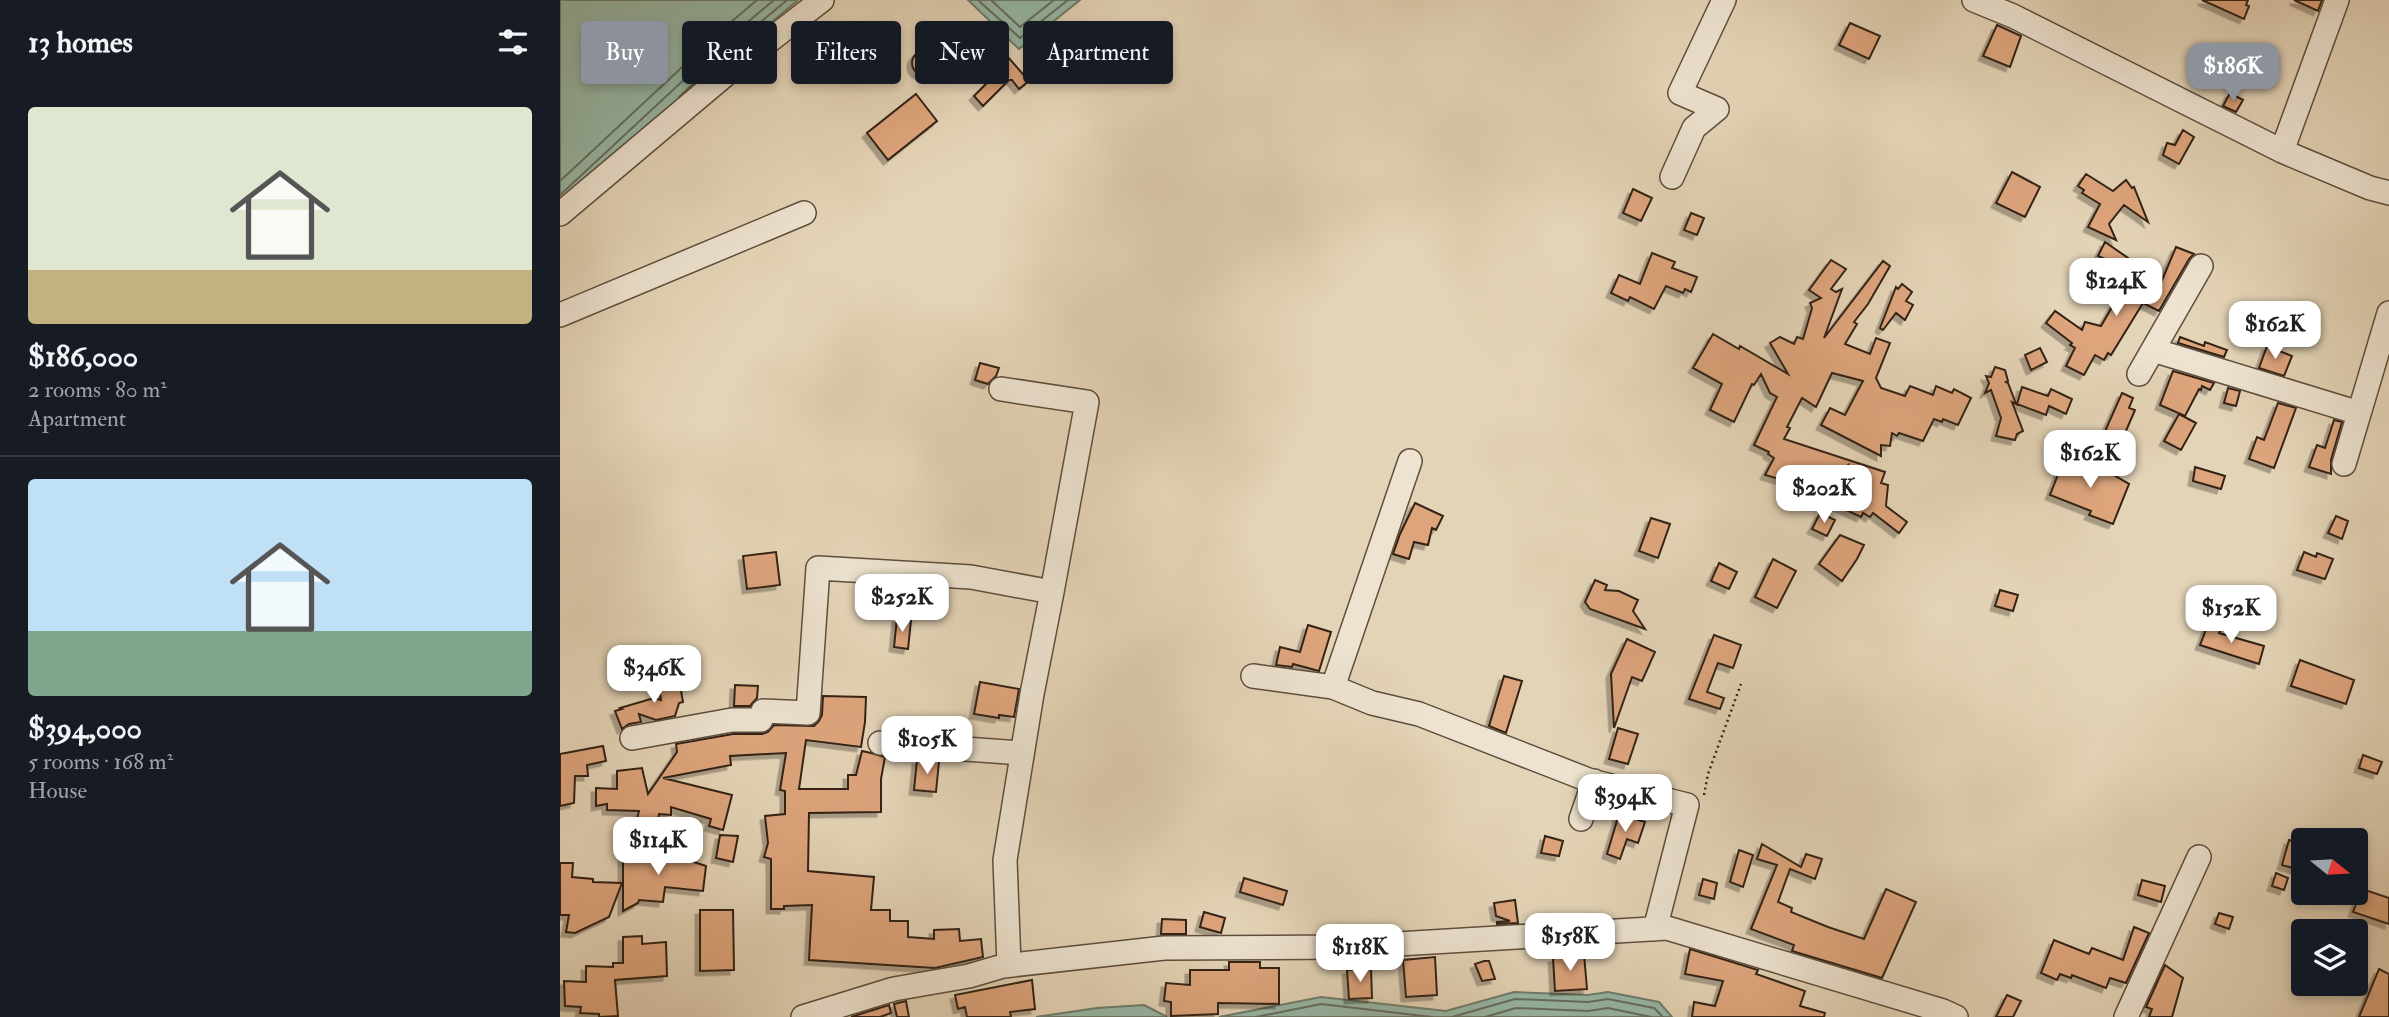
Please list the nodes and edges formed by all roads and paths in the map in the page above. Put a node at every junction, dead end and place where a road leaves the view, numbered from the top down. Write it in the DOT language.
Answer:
graph roads {
  1 [pos="822,0"];
  2 [pos="1724,0"];
  3 [pos="1974,0"];
  4 [pos="2337,0"];
  5 [pos="2016,8"];
  6 [pos="2282,151"];
  7 [pos="1672,177"];
  8 [pos="2389,193"];
  9 [pos="804,213"];
  10 [pos="560,214"];
  11 [pos="2201,266"];
  12 [pos="2389,313"];
  13 [pos="560,315"];
  14 [pos="2153,350"];
  15 [pos="2139,374"];
  16 [pos="1001,389"];
  17 [pos="2359,413"];
  18 [pos="1410,461"];
  19 [pos="2344,464"];
  20 [pos="1052,592"];
  21 [pos="1253,676"];
  22 [pos="1741,684"];
  23 [pos="1333,687"];
  24 [pos="632,738"];
  25 [pos="880,743"];
  26 [pos="1022,753"];
  27 [pos="1594,781"];
  28 [pos="1687,805"];
  29 [pos="1581,819"];
  30 [pos="2199,857"];
  31 [pos="1655,929"];
  32 [pos="1009,965"];
  33 [pos="803,1017"];
  34 [pos="1956,1017"];
  35 [pos="2126,1017"];
  1 -- 10 [label="street"];
  2 -- 7 [label="street"];
  3 -- 5 [label="street"];
  4 -- 6 [label="street"];
  5 -- 6 [label="street"];
  6 -- 8 [label="street"];
  9 -- 13 [label="street"];
  11 -- 14 [label="street"];
  12 -- 17 [label="street"];
  14 -- 15 [label="street"];
  14 -- 17 [label="street"];
  16 -- 20 [label="street"];
  17 -- 19 [label="street"];
  18 -- 23 [label="street"];
  20 -- 24 [label="street"];
  20 -- 26 [label="street"];
  21 -- 23 [label="street"];
  22 -- 28 [label="path"];
  23 -- 27 [label="street"];
  25 -- 26 [label="street"];
  26 -- 32 [label="street"];
  27 -- 28 [label="street"];
  27 -- 29 [label="street"];
  28 -- 31 [label="street"];
  30 -- 35 [label="street"];
  31 -- 32 [label="street"];
  31 -- 34 [label="street"];
  32 -- 33 [label="street"];
}
